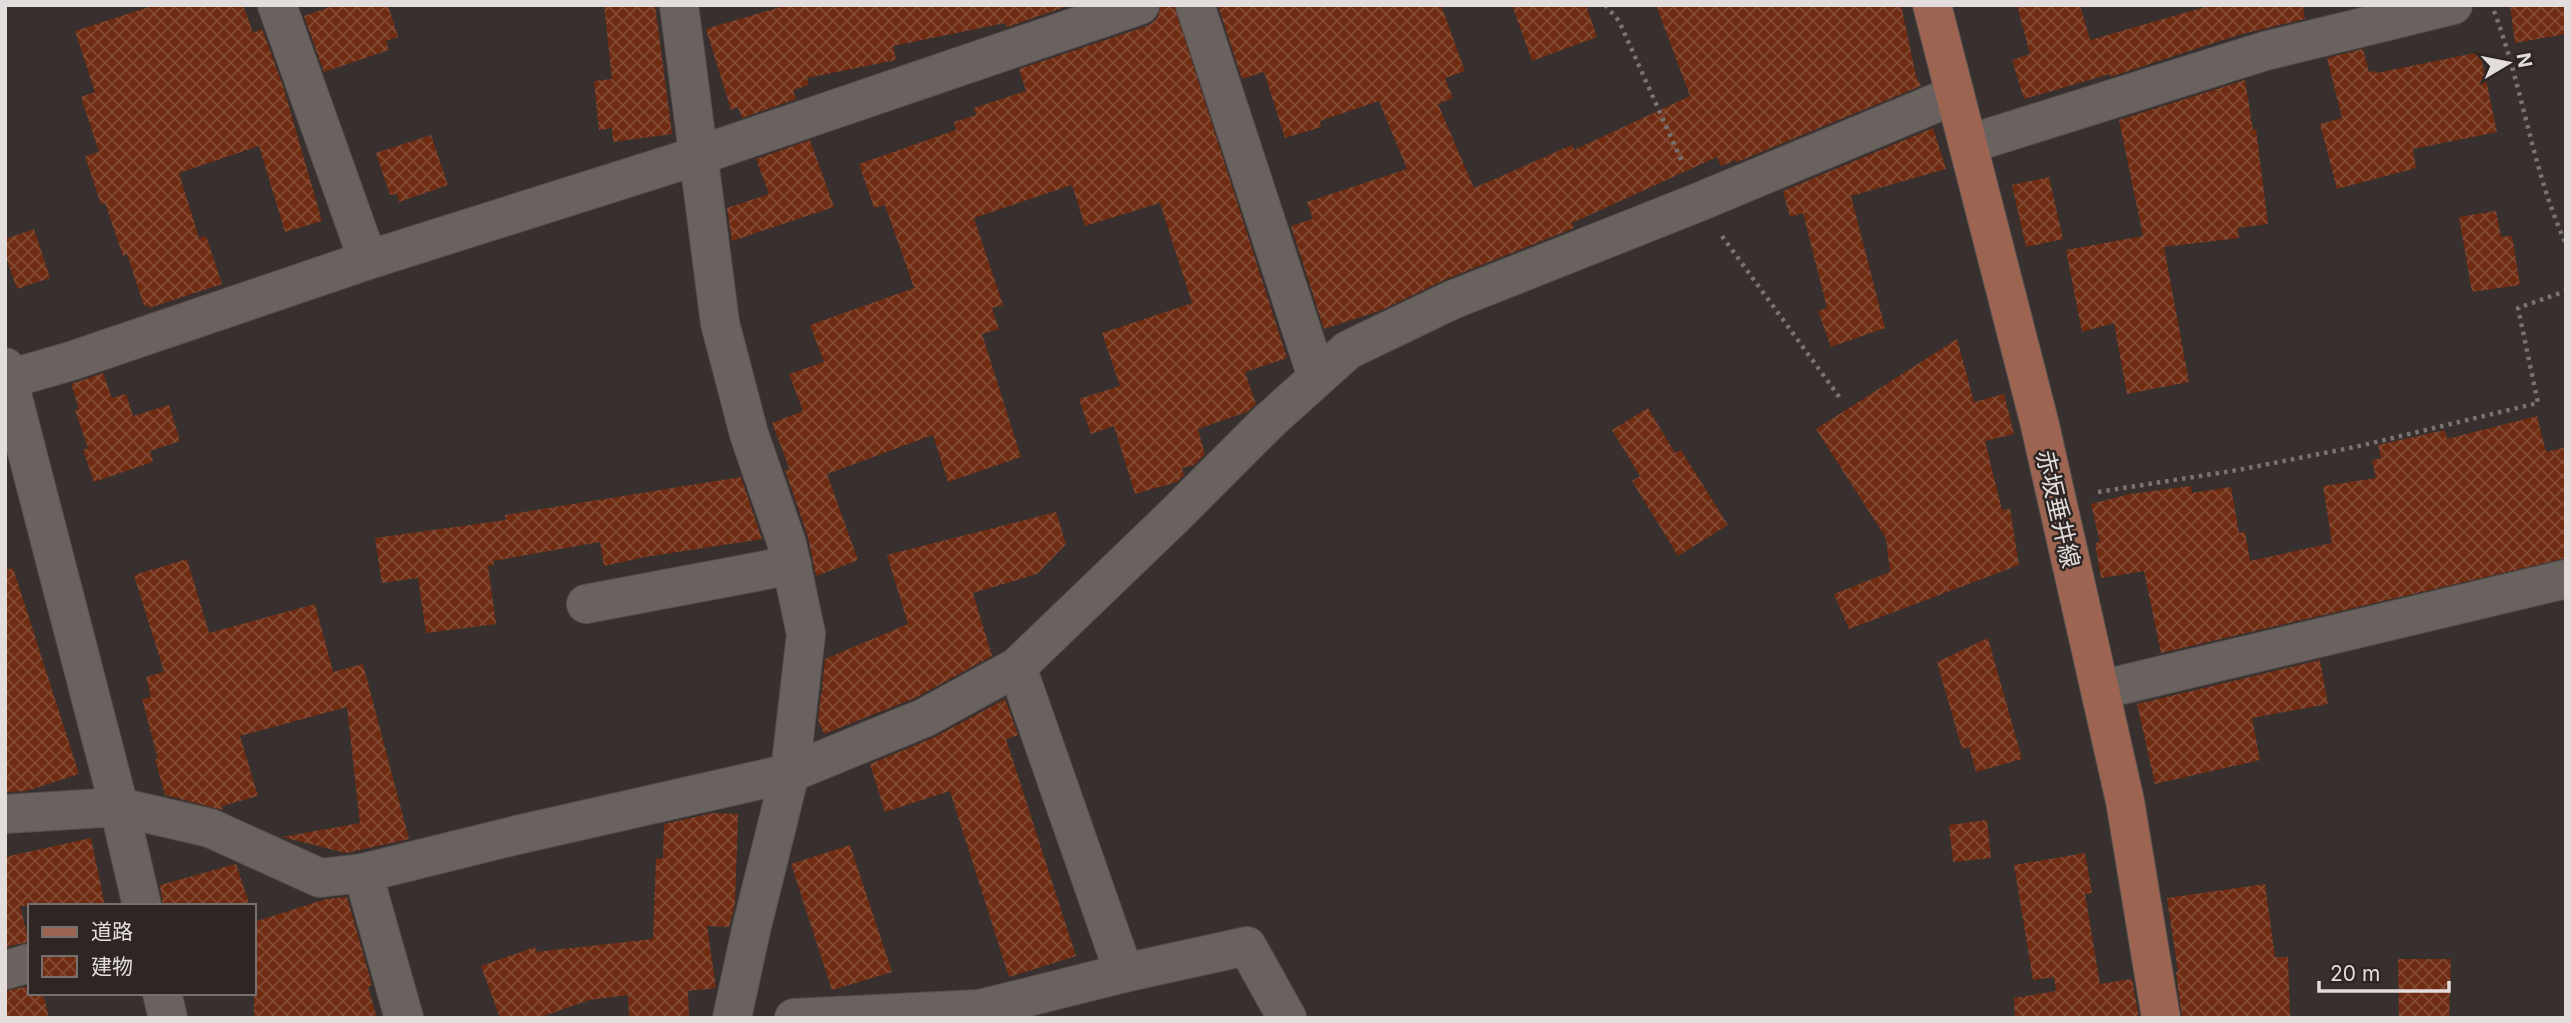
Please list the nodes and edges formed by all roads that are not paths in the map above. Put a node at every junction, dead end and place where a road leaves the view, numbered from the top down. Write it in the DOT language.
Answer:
graph roads {
  1 [pos="277,5"];
  2 [pos="679,5"];
  3 [pos="1140,5"];
  4 [pos="1195,5"];
  5 [pos="1932,5"];
  6 [pos="2453,5"];
  7 [pos="1955,95"];
  8 [pos="1969,144"];
  9 [pos="697,156"];
  10 [pos="368,260"];
  11 [pos="6,375"];
  12 [pos="1317,377"];
  13 [pos="792,565"];
  14 [pos="2566,579"];
  15 [pos="586,604"];
  16 [pos="1017,667"];
  17 [pos="2100,690"];
  18 [pos="790,774"];
  19 [pos="119,807"];
  20 [pos="5,814"];
  21 [pos="363,873"];
  22 [pos="142,904"];
  23 [pos="28,964"];
  24 [pos="5,970"];
  25 [pos="1124,973"];
  26 [pos="162,995"];
  27 [pos="168,1018"];
  28 [pos="404,1018"];
  29 [pos="732,1018"];
  30 [pos="794,1018"];
  31 [pos="1287,1018"];
  32 [pos="2161,1018"];
  1 -- 10 [label="street"];
  2 -- 9 [label="street"];
  3 -- 9 [label="street"];
  4 -- 12 [label="street"];
  5 -- 7 [label="main road, 赤坂垂井線"];
  6 -- 8 [label="street"];
  7 -- 8 [label="main road, 赤坂垂井線"];
  7 -- 12 [label="street"];
  8 -- 17 [label="main road, 赤坂垂井線"];
  9 -- 10 [label="street"];
  9 -- 13 [label="street"];
  10 -- 11 [label="street"];
  11 -- 19 [label="street"];
  12 -- 16 [label="street"];
  13 -- 15 [label="street"];
  13 -- 18 [label="street"];
  14 -- 17 [label="street"];
  16 -- 18 [label="street"];
  16 -- 25 [label="street"];
  17 -- 32 [label="main road, 赤坂垂井線"];
  18 -- 21 [label="street"];
  18 -- 29 [label="street"];
  19 -- 20 [label="street"];
  19 -- 21 [label="street"];
  19 -- 22 [label="street"];
  21 -- 28 [label="street"];
  23 -- 24 [label="street"];
  25 -- 30 [label="street"];
  25 -- 31 [label="street"];
  26 -- 27 [label="street"];
}
